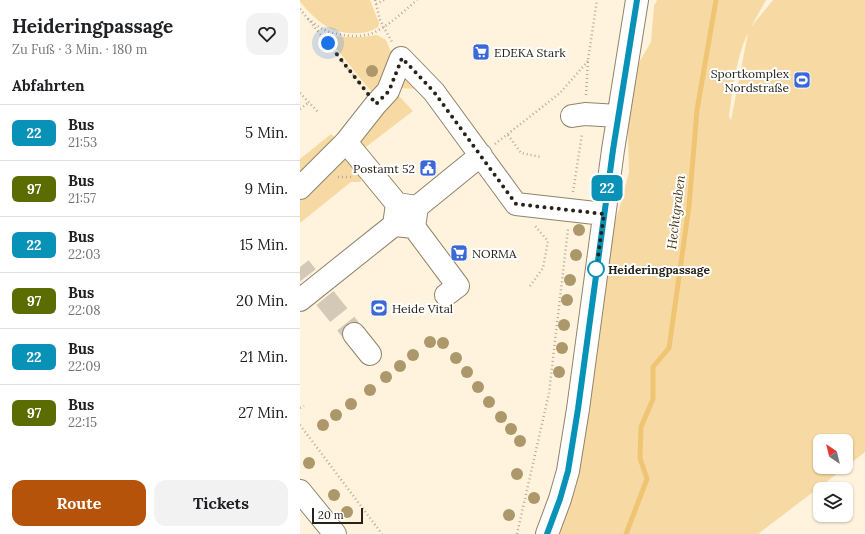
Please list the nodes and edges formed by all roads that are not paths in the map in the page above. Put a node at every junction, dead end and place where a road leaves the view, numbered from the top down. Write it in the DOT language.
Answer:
graph roads {
  1 [pos="637,0"];
  2 [pos="572,116"];
  3 [pos="618,116"];
  4 [pos="346,142"];
  5 [pos="481,155"];
  6 [pos="307,182"];
  7 [pos="604,214"];
  8 [pos="405,216"];
  9 [pos="312,290"];
  10 [pos="446,295"];
  11 [pos="354,334"];
  12 [pos="370,354"];
  13 [pos="300,491"];
  14 [pos="335,534"];
  15 [pos="547,534"];
  1 -- 3 [label="street"];
  2 -- 3 [label="street"];
  3 -- 7 [label="street"];
  4 -- 5 [label="street"];
  4 -- 6 [label="street"];
  4 -- 8 [label="street"];
  5 -- 7 [label="street"];
  5 -- 8 [label="street"];
  7 -- 15 [label="street"];
  8 -- 9 [label="street"];
  8 -- 10 [label="street"];
  11 -- 12 [label="street"];
  13 -- 14 [label="street"];
}
